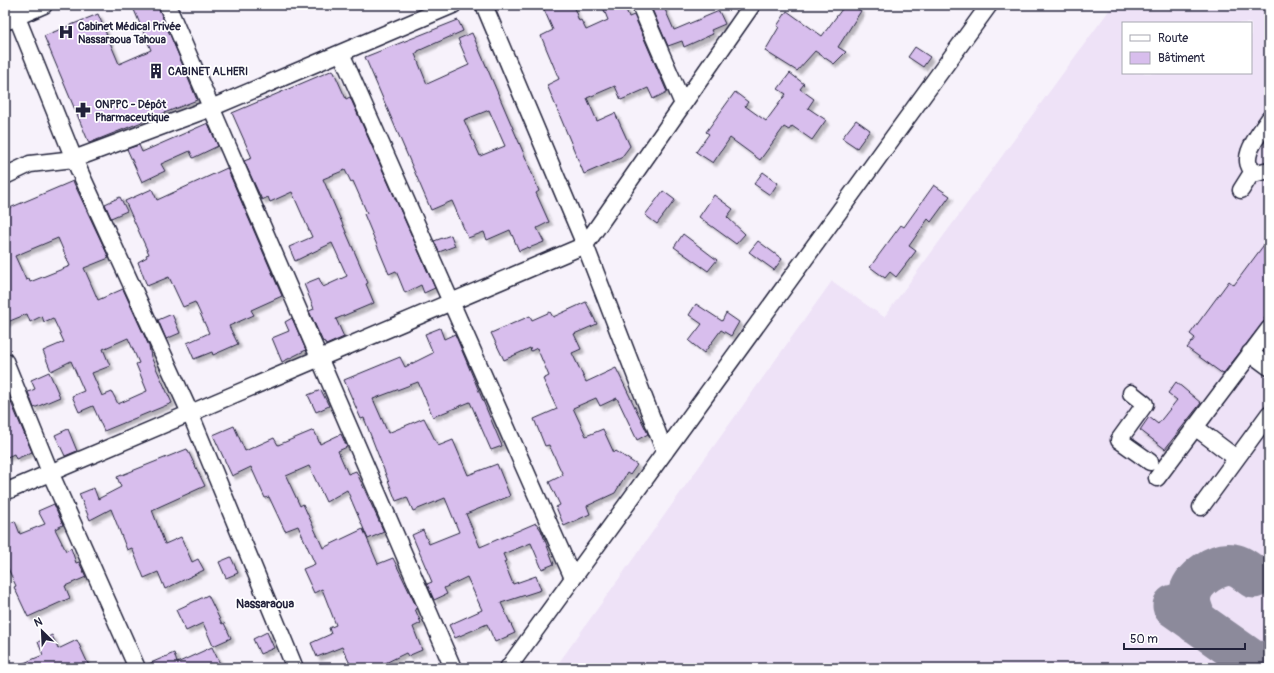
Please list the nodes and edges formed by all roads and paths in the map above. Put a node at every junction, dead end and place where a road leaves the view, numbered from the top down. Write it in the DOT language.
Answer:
graph roads {
  1 [pos="44,5"];
  2 [pos="167,5"];
  3 [pos="453,5"];
  4 [pos="484,5"];
  5 [pos="640,5"];
  6 [pos="752,5"];
  7 [pos="989,5"];
  8 [pos="11,14"];
  9 [pos="341,53"];
  10 [pos="682,104"];
  11 [pos="211,108"];
  12 [pos="1269,119"];
  13 [pos="74,159"];
  14 [pos="1261,170"];
  15 [pos="5,176"];
  16 [pos="1242,190"];
  17 [pos="584,244"];
  18 [pos="450,302"];
  19 [pos="1265,337"];
  20 [pos="1250,353"];
  21 [pos="319,358"];
  22 [pos="5,361"];
  23 [pos="1269,367"];
  24 [pos="1131,393"];
  25 [pos="190,413"];
  26 [pos="1269,414"];
  27 [pos="1195,427"];
  28 [pos="665,452"];
  29 [pos="1236,458"];
  30 [pos="1150,462"];
  31 [pos="50,472"];
  32 [pos="1157,478"];
  33 [pos="5,492"];
  34 [pos="1201,507"];
  35 [pos="573,578"];
  36 [pos="137,668"];
  37 [pos="295,668"];
  38 [pos="452,668"];
  39 [pos="508,668"];
  1 -- 8 [label="street"];
  2 -- 11 [label="street"];
  3 -- 9 [label="street"];
  4 -- 17 [label="street"];
  5 -- 10 [label="street"];
  6 -- 10 [label="street"];
  7 -- 28 [label="street"];
  8 -- 13 [label="street"];
  9 -- 11 [label="street"];
  9 -- 18 [label="street"];
  10 -- 17 [label="street"];
  11 -- 13 [label="street"];
  11 -- 21 [label="street"];
  12 -- 14 [label="street"];
  13 -- 15 [label="street"];
  13 -- 25 [label="street"];
  14 -- 16 [label="street"];
  17 -- 18 [label="street"];
  17 -- 28 [label="street"];
  18 -- 21 [label="street"];
  18 -- 35 [label="street"];
  19 -- 20 [label="street"];
  20 -- 23 [label="street"];
  20 -- 27 [label="street"];
  21 -- 25 [label="street"];
  21 -- 38 [label="street"];
  22 -- 31 [label="street"];
  24 -- 30 [label="street"];
  25 -- 31 [label="street"];
  25 -- 37 [label="street"];
  26 -- 29 [label="street"];
  27 -- 29 [label="street"];
  27 -- 32 [label="street"];
  28 -- 35 [label="street"];
  29 -- 34 [label="street"];
  31 -- 33 [label="street"];
  31 -- 36 [label="street"];
  35 -- 39 [label="street"];
}
